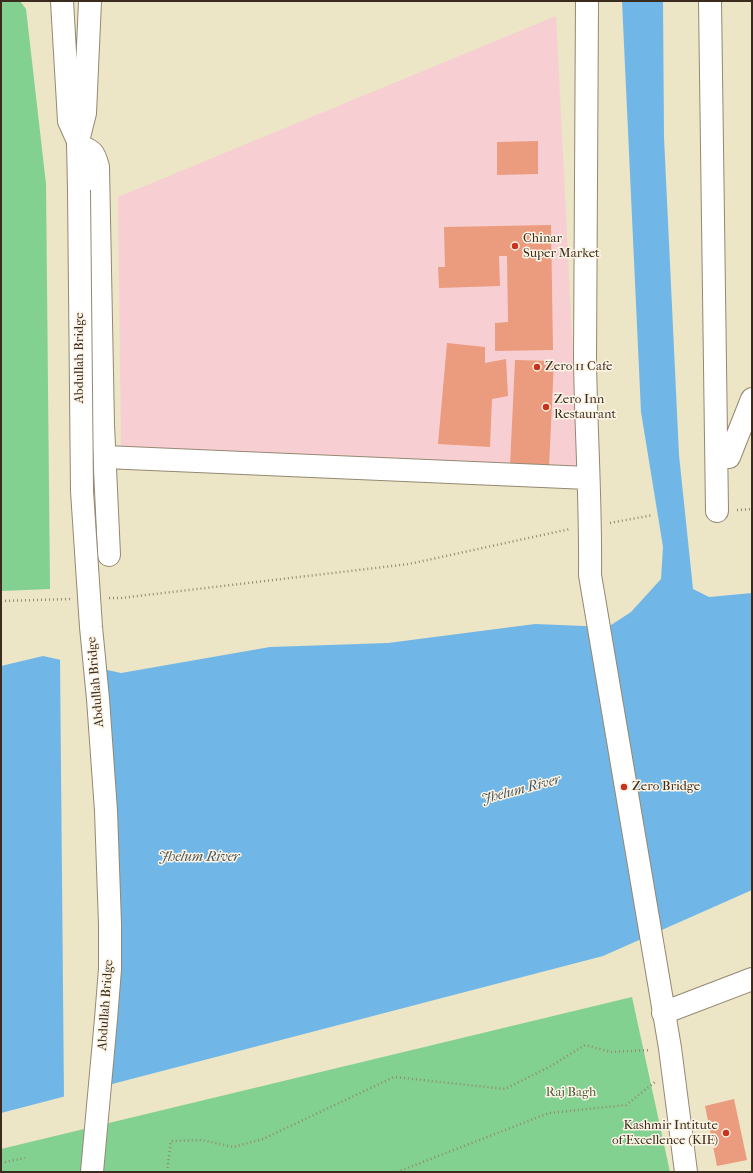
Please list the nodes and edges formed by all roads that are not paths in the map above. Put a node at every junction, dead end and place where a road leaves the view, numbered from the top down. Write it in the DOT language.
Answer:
graph roads {
  1 [pos="62,1"];
  2 [pos="90,1"];
  3 [pos="587,1"];
  4 [pos="710,1"];
  5 [pos="78,143"];
  6 [pos="752,399"];
  7 [pos="105,457"];
  8 [pos="729,457"];
  9 [pos="588,478"];
  10 [pos="717,511"];
  11 [pos="109,555"];
  12 [pos="752,979"];
  13 [pos="662,1006"];
  14 [pos="92,1172"];
  15 [pos="686,1172"];
  1 -- 5 [label="street"];
  2 -- 5 [label="street"];
  3 -- 9 [label="street"];
  4 -- 10 [label="street"];
  5 -- 7 [label="street"];
  5 -- 14 [label="street, Abdullah Bridge, bridge"];
  6 -- 8 [label="street"];
  7 -- 9 [label="street"];
  7 -- 11 [label="street"];
  9 -- 13 [label="street"];
  12 -- 13 [label="street"];
  13 -- 15 [label="street"];
}
